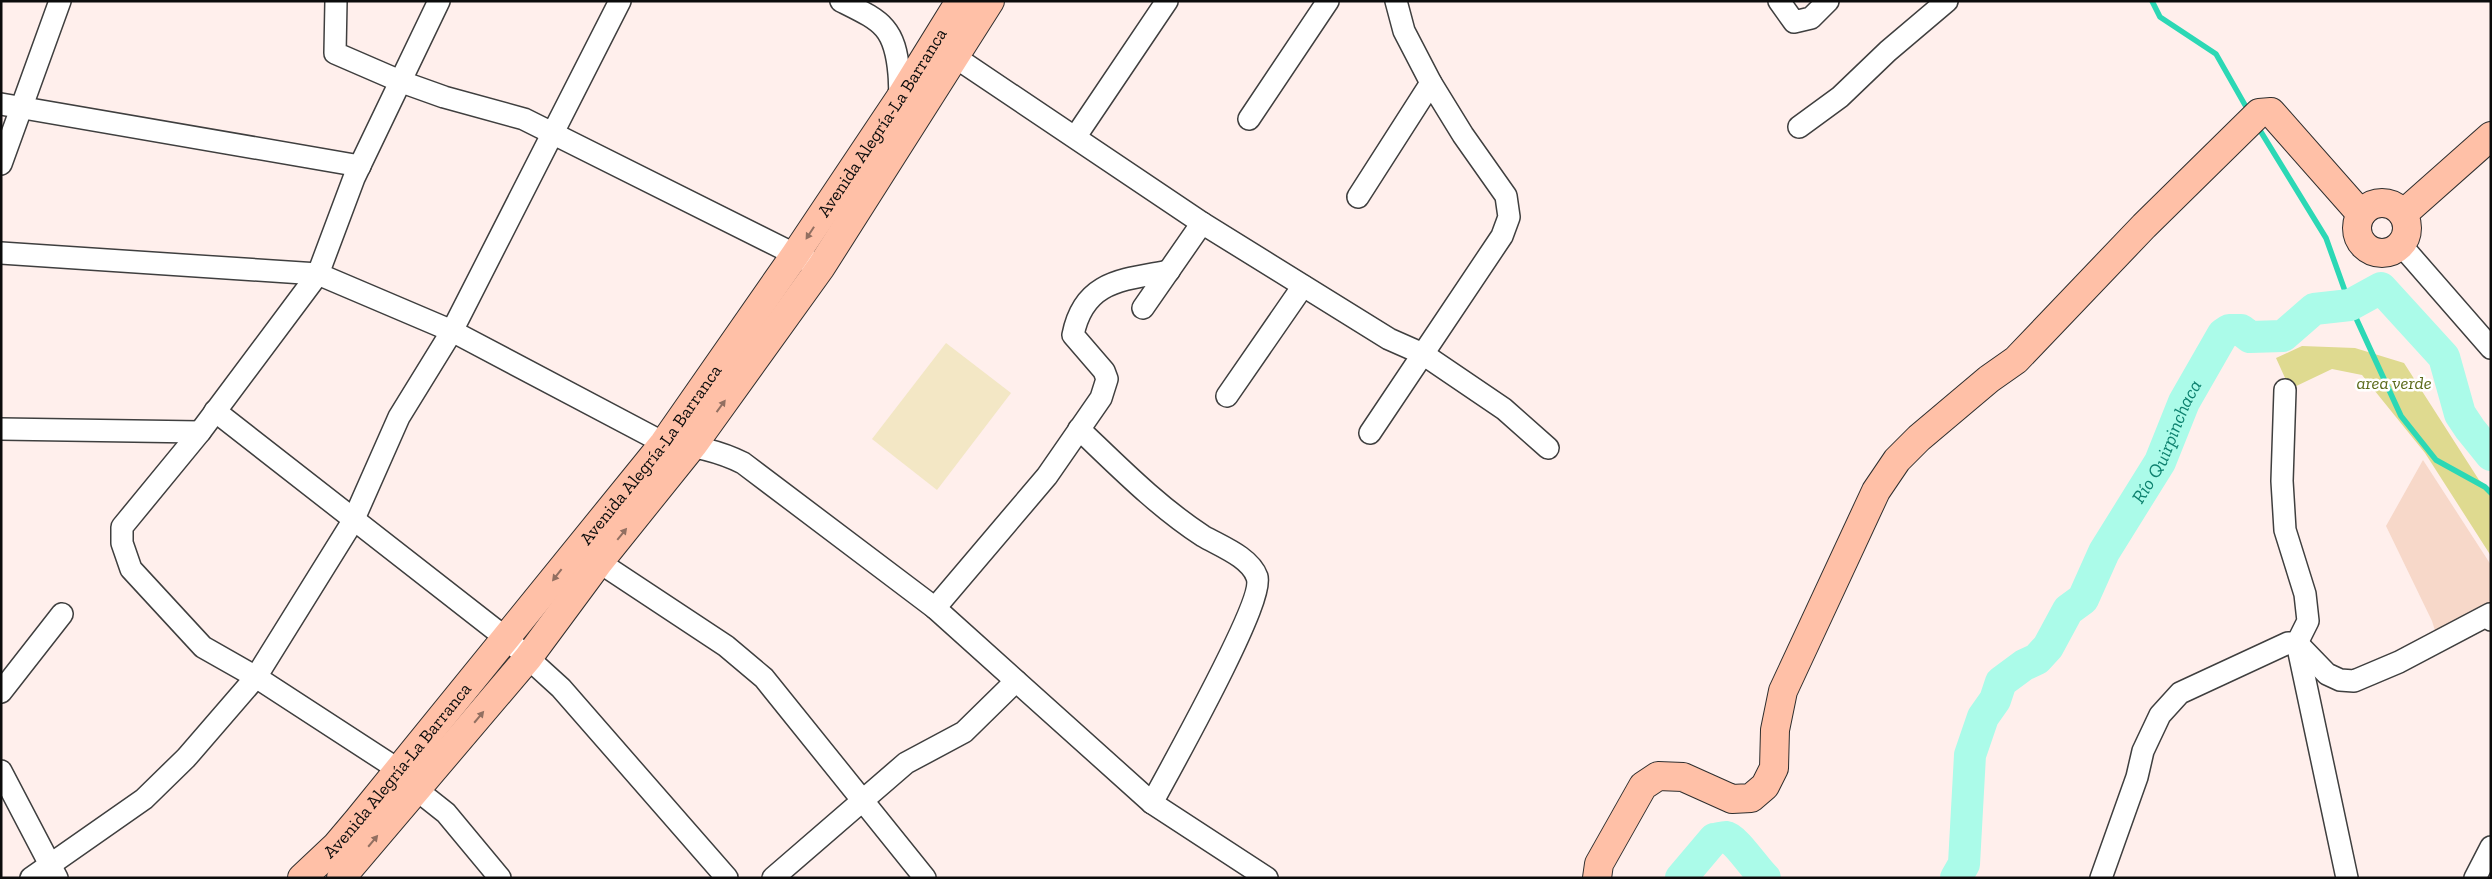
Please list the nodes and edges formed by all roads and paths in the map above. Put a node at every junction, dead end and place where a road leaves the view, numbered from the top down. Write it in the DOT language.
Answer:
graph roads {
  1 [pos="60,1"];
  2 [pos="336,1"];
  3 [pos="439,1"];
  4 [pos="620,1"];
  5 [pos="841,1"];
  6 [pos="960,1"];
  7 [pos="990,1"];
  8 [pos="1167,1"];
  9 [pos="1328,1"];
  10 [pos="1396,1"];
  11 [pos="1779,1"];
  12 [pos="1828,1"];
  13 [pos="1947,1"];
  14 [pos="956,58"];
  15 [pos="402,82"];
  16 [pos="1432,83"];
  17 [pos="900,98"];
  18 [pos="1,104"];
  19 [pos="24,106"];
  20 [pos="1249,119"];
  21 [pos="1799,127"];
  22 [pos="908,130"];
  23 [pos="552,132"];
  24 [pos="1076,136"];
  25 [pos="2491,136"];
  26 [pos="1,164"];
  27 [pos="360,166"];
  28 [pos="1358,197"];
  29 [pos="2361,214"];
  30 [pos="2403,214"];
  31 [pos="1202,222"];
  32 [pos="2401,245"];
  33 [pos="1,253"];
  34 [pos="795,255"];
  35 [pos="821,267"];
  36 [pos="1169,270"];
  37 [pos="318,274"];
  38 [pos="1303,286"];
  39 [pos="1143,308"];
  40 [pos="452,330"];
  41 [pos="2491,348"];
  42 [pos="1422,354"];
  43 [pos="2286,390"];
  44 [pos="1228,396"];
  45 [pos="215,411"];
  46 [pos="1,430"];
  47 [pos="1080,430"];
  48 [pos="200,432"];
  49 [pos="1370,433"];
  50 [pos="664,443"];
  51 [pos="693,445"];
  52 [pos="1548,448"];
  53 [pos="353,521"];
  54 [pos="590,553"];
  55 [pos="935,608"];
  56 [pos="62,614"];
  57 [pos="2491,620"];
  58 [pos="506,639"];
  59 [pos="2297,643"];
  60 [pos="528,658"];
  61 [pos="256,677"];
  62 [pos="1016,681"];
  63 [pos="1,692"];
  64 [pos="399,770"];
  65 [pos="1,771"];
  66 [pos="417,790"];
  67 [pos="863,801"];
  68 [pos="1152,803"];
  69 [pos="2491,847"];
  70 [pos="54,872"];
  71 [pos="31,878"];
  72 [pos="302,878"];
  73 [pos="342,878"];
  74 [pos="500,878"];
  75 [pos="727,878"];
  76 [pos="773,878"];
  77 [pos="925,878"];
  78 [pos="1267,878"];
  79 [pos="1597,878"];
  80 [pos="2101,878"];
  81 [pos="2347,878"];
  82 [pos="2474,878"];
  1 -- 19 [label="street"];
  2 -- 15 [label="street"];
  3 -- 15 [label="street"];
  4 -- 23 [label="street"];
  5 -- 17 [label="street"];
  6 -- 17 [label="main road, Avenida Alegría-La Barranca"];
  7 -- 14 [label="main road, Avenida Alegría-La Barranca"];
  8 -- 24 [label="street"];
  9 -- 20 [label="street"];
  10 -- 16 [label="street"];
  11 -- 12 [label="street"];
  13 -- 21 [label="street"];
  14 -- 22 [label="main road, Avenida Alegría-La Barranca"];
  14 -- 24 [label="street"];
  15 -- 23 [label="street"];
  15 -- 27 [label="street"];
  16 -- 28 [label="street"];
  16 -- 42 [label="street"];
  17 -- 22 [label="street"];
  17 -- 34 [label="main road, Avenida Alegría-La Barranca, one-way"];
  18 -- 19 [label="street"];
  19 -- 26 [label="street"];
  19 -- 27 [label="street"];
  22 -- 35 [label="main road, Avenida Alegría-La Barranca"];
  23 -- 34 [label="street"];
  23 -- 40 [label="street"];
  24 -- 31 [label="street"];
  25 -- 30 [label="main road"];
  27 -- 37 [label="street"];
  29 -- 30 [label="main road"];
  29 -- 32 [label="main road"];
  29 -- 79 [label="main road"];
  30 -- 32 [label="main road"];
  31 -- 36 [label="street"];
  31 -- 38 [label="street"];
  32 -- 41 [label="street"];
  33 -- 37 [label="street"];
  34 -- 35 [label="street"];
  34 -- 50 [label="main road, Avenida Alegría-La Barranca"];
  51 -- 35 [label="main road, Avenida Alegría-La Barranca, one-way"];
  36 -- 39 [label="street"];
  36 -- 47 [label="street"];
  37 -- 40 [label="street"];
  37 -- 45 [label="street"];
  38 -- 42 [label="street"];
  38 -- 44 [label="street"];
  40 -- 50 [label="street"];
  40 -- 53 [label="street"];
  42 -- 49 [label="street"];
  42 -- 52 [label="street"];
  43 -- 59 [label="street"];
  45 -- 48 [label="street"];
  45 -- 53 [label="street"];
  46 -- 48 [label="street"];
  47 -- 55 [label="street"];
  47 -- 68 [label="street"];
  48 -- 61 [label="street"];
  50 -- 51 [label="street"];
  50 -- 54 [label="main road, Avenida Alegría-La Barranca"];
  54 -- 51 [label="main road, Avenida Alegría-La Barranca, one-way"];
  51 -- 55 [label="street"];
  53 -- 58 [label="street"];
  53 -- 61 [label="street"];
  54 -- 58 [label="main road, Avenida Alegría-La Barranca, one-way"];
  54 -- 60 [label="main road, Avenida Alegría-La Barranca"];
  54 -- 67 [label="street"];
  55 -- 62 [label="street"];
  56 -- 63 [label="street"];
  57 -- 59 [label="street"];
  58 -- 60 [label="street"];
  58 -- 64 [label="main road, Avenida Alegría-La Barranca"];
  59 -- 80 [label="street"];
  59 -- 81 [label="street"];
  66 -- 60 [label="main road, Avenida Alegría-La Barranca, one-way"];
  60 -- 75 [label="street"];
  61 -- 64 [label="street"];
  61 -- 70 [label="street"];
  62 -- 67 [label="street"];
  62 -- 68 [label="street"];
  64 -- 66 [label="street"];
  64 -- 72 [label="main road, Avenida Alegría-La Barranca"];
  65 -- 70 [label="street"];
  73 -- 66 [label="main road, Avenida Alegría-La Barranca, one-way"];
  66 -- 74 [label="street"];
  67 -- 76 [label="street"];
  67 -- 77 [label="street"];
  68 -- 78 [label="street"];
  69 -- 82 [label="street"];
  70 -- 71 [label="street"];
}
